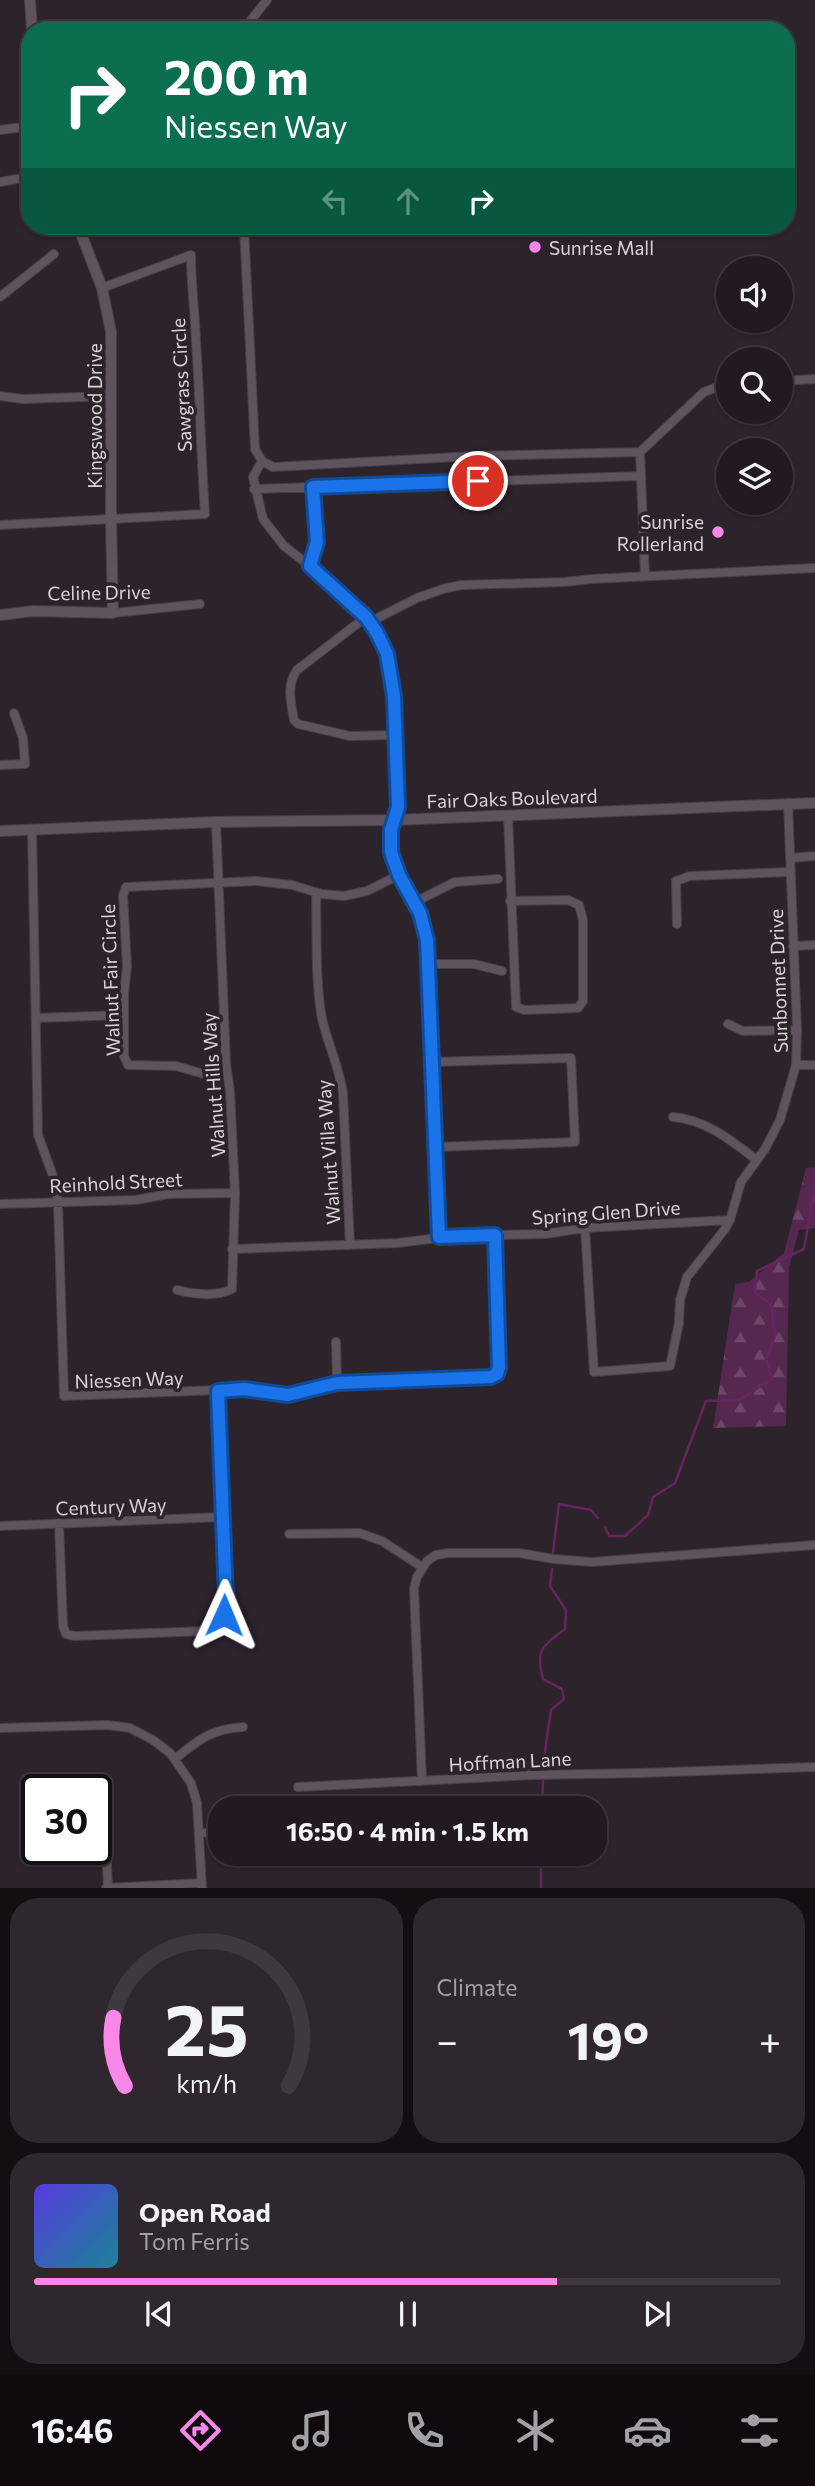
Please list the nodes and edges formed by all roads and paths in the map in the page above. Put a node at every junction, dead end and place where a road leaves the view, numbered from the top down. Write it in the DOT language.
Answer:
graph roads {
  1 [pos="30,0"];
  2 [pos="267,0"];
  3 [pos="31,21"];
  4 [pos="250,21"];
  5 [pos="21,128"];
  6 [pos="0,131"];
  7 [pos="21,178"];
  8 [pos="0,182"];
  9 [pos="81,235"];
  10 [pos="244,235"];
  11 [pos="54,254"];
  12 [pos="102,288"];
  13 [pos="0,297"];
  14 [pos="815,379"];
  15 [pos="793,380"];
  16 [pos="716,388"];
  17 [pos="0,396"];
  18 [pos="112,396"];
  19 [pos="640,452"];
  20 [pos="262,461"];
  21 [pos="641,476"];
  22 [pos="313,487"];
  23 [pos="254,489"];
  24 [pos="111,519"];
  25 [pos="0,525"];
  26 [pos="310,566"];
  27 [pos="815,568"];
  28 [pos="645,576"];
  29 [pos="200,604"];
  30 [pos="113,613"];
  31 [pos="0,615"];
  32 [pos="368,620"];
  33 [pos="14,713"];
  34 [pos="396,735"];
  35 [pos="0,765"];
  36 [pos="788,803"];
  37 [pos="815,803"];
  38 [pos="508,815"];
  39 [pos="395,820"];
  40 [pos="216,822"];
  41 [pos="32,830"];
  42 [pos="0,831"];
  43 [pos="815,856"];
  44 [pos="790,858"];
  45 [pos="790,872"];
  46 [pos="399,875"];
  47 [pos="498,879"];
  48 [pos="219,884"];
  49 [pos="316,892"];
  50 [pos="510,901"];
  51 [pos="415,902"];
  52 [pos="677,924"];
  53 [pos="815,945"];
  54 [pos="793,946"];
  55 [pos="429,964"];
  56 [pos="502,971"];
  57 [pos="124,1014"];
  58 [pos="36,1018"];
  59 [pos="728,1024"];
  60 [pos="797,1030"];
  61 [pos="433,1062"];
  62 [pos="796,1065"];
  63 [pos="815,1065"];
  64 [pos="228,1077"];
  65 [pos="673,1116"];
  66 [pos="436,1147"];
  67 [pos="757,1160"];
  68 [pos="234,1193"];
  69 [pos="58,1202"];
  70 [pos="0,1204"];
  71 [pos="730,1220"];
  72 [pos="585,1228"];
  73 [pos="495,1235"];
  74 [pos="439,1237"];
  75 [pos="350,1245"];
  76 [pos="232,1249"];
  77 [pos="177,1290"];
  78 [pos="336,1342"];
  79 [pos="337,1383"];
  80 [pos="218,1391"];
  81 [pos="223,1517"];
  82 [pos="59,1523"];
  83 [pos="0,1526"];
  84 [pos="289,1534"];
  85 [pos="815,1545"];
  86 [pos="422,1567"];
  87 [pos="243,1727"];
  88 [pos="0,1728"];
  89 [pos="175,1759"];
  90 [pos="815,1767"];
  91 [pos="422,1781"];
  92 [pos="298,1787"];
  93 [pos="200,1833"];
  94 [pos="208,1833"];
  95 [pos="107,1865"];
  96 [pos="202,1885"];
  97 [pos="108,1887"];
  1 -- 3 [label="main road"];
  2 -- 4 [label="street"];
  5 -- 6 [label="street"];
  7 -- 8 [label="street"];
  9 -- 12 [label="main road, Kingswood Drive"];
  10 -- 20 [label="street"];
  11 -- 13 [label="street"];
  12 -- 18 [label="main road, Kingswood Drive"];
  12 -- 24 [label="street, Sawgrass Circle"];
  14 -- 15 [label="street"];
  16 -- 19 [label="street"];
  17 -- 18 [label="street"];
  18 -- 24 [label="main road, Kingswood Drive"];
  19 -- 20 [label="street"];
  19 -- 21 [label="street"];
  20 -- 23 [label="street"];
  21 -- 22 [label="street"];
  21 -- 28 [label="street"];
  22 -- 23 [label="street"];
  22 -- 26 [label="street"];
  23 -- 26 [label="street"];
  24 -- 25 [label="street"];
  24 -- 30 [label="main road, Kingswood Drive"];
  26 -- 32 [label="street"];
  27 -- 28 [label="street"];
  28 -- 32 [label="street"];
  29 -- 30 [label="street, Celine Drive"];
  30 -- 31 [label="main road, Celine Drive"];
  32 -- 34 [label="street"];
  32 -- 34 [label="street"];
  33 -- 35 [label="street"];
  34 -- 39 [label="street"];
  36 -- 37 [label="main road, Fair Oaks Boulevard"];
  36 -- 38 [label="main road, Fair Oaks Boulevard"];
  36 -- 44 [label="street, Sunbonnet Drive"];
  38 -- 39 [label="main road, Fair Oaks Boulevard"];
  38 -- 50 [label="street"];
  39 -- 40 [label="main road, Fair Oaks Boulevard"];
  39 -- 46 [label="street"];
  40 -- 41 [label="main road, Fair Oaks Boulevard"];
  40 -- 48 [label="street, Walnut Hills Way"];
  41 -- 42 [label="main road, Fair Oaks Boulevard"];
  41 -- 58 [label="street, Niessen Way"];
  43 -- 44 [label="street"];
  44 -- 45 [label="street, Sunbonnet Drive"];
  45 -- 52 [label="street"];
  45 -- 54 [label="street, Sunbonnet Drive"];
  46 -- 49 [label="street"];
  46 -- 51 [label="street"];
  47 -- 51 [label="street"];
  48 -- 49 [label="street"];
  48 -- 57 [label="street, Walnut Fair Circle"];
  48 -- 64 [label="street, Walnut Hills Way"];
  49 -- 75 [label="street, Walnut Villa Way"];
  50 -- 50 [label="street"];
  51 -- 55 [label="street"];
  53 -- 54 [label="street"];
  54 -- 60 [label="street, Sunbonnet Drive"];
  55 -- 56 [label="street"];
  55 -- 61 [label="street"];
  57 -- 58 [label="street"];
  57 -- 64 [label="street, Walnut Fair Circle"];
  58 -- 69 [label="street, Niessen Way"];
  59 -- 60 [label="street"];
  60 -- 62 [label="street, Sunbonnet Drive"];
  61 -- 66 [label="street"];
  61 -- 66 [label="street"];
  62 -- 63 [label="street"];
  62 -- 67 [label="street, Sunbonnet Drive"];
  64 -- 68 [label="street, Walnut Hills Way"];
  65 -- 67 [label="street"];
  66 -- 74 [label="street"];
  67 -- 71 [label="street, Sunbonnet Drive"];
  68 -- 69 [label="street, Reinhold Street"];
  68 -- 76 [label="street, Walnut Hills Way"];
  69 -- 70 [label="street, Reinhold Street"];
  69 -- 80 [label="street, Niessen Way"];
  71 -- 72 [label="street, Spring Glen Drive"];
  71 -- 72 [label="street, Sunbonnet Drive"];
  72 -- 73 [label="street, Spring Glen Drive"];
  73 -- 74 [label="street, Spring Glen Drive"];
  73 -- 79 [label="street, Niessen Way"];
  74 -- 75 [label="street, Spring Glen Drive"];
  75 -- 76 [label="street, Spring Glen Drive"];
  76 -- 77 [label="street, Walnut Hills Way"];
  78 -- 79 [label="street"];
  79 -- 80 [label="street, Niessen Way"];
  80 -- 81 [label="street"];
  81 -- 82 [label="street, Century Way"];
  81 -- 82 [label="street"];
  82 -- 83 [label="street, Century Way"];
  84 -- 86 [label="street"];
  85 -- 86 [label="street"];
  86 -- 91 [label="street, Hoffman Lane"];
  87 -- 89 [label="street"];
  88 -- 89 [label="street"];
  89 -- 93 [label="street"];
  90 -- 91 [label="street, Hoffman Lane"];
  91 -- 92 [label="street"];
  93 -- 94 [label="street"];
  93 -- 96 [label="street"];
  95 -- 97 [label="street"];
  96 -- 97 [label="street"];
}
